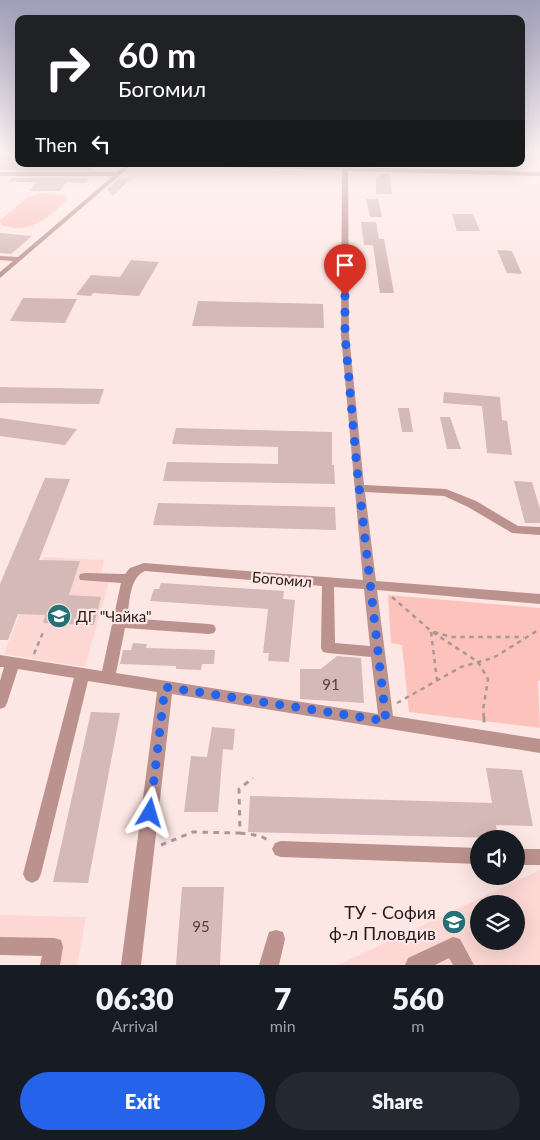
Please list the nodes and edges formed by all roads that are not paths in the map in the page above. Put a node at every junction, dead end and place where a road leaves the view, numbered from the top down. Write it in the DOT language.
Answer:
graph roads {
  1 [pos="89,200"];
  2 [pos="345,200"];
  3 [pos="0,258"];
  4 [pos="20,259"];
  5 [pos="0,276"];
  6 [pos="359,488"];
  7 [pos="540,531"];
  8 [pos="85,577"];
  9 [pos="128,579"];
  10 [pos="328,583"];
  11 [pos="372,591"];
  12 [pos="540,598"];
  13 [pos="119,622"];
  14 [pos="209,629"];
  15 [pos="378,652"];
  16 [pos="7,662"];
  17 [pos="83,674"];
  18 [pos="108,677"];
  19 [pos="165,687"];
  20 [pos="0,703"];
  21 [pos="386,715"];
  22 [pos="540,746"];
  23 [pos="281,849"];
  24 [pos="470,856"];
  25 [pos="525,857"];
  26 [pos="540,857"];
  27 [pos="32,874"];
  28 [pos="276,938"];
  29 [pos="0,946"];
  30 [pos="50,965"];
  31 [pos="130,965"];
  32 [pos="269,965"];
  33 [pos="415,965"];
  34 [pos="464,965"];
  1 -- 4 [label="street"];
  2 -- 6 [label="street"];
  3 -- 4 [label="street"];
  4 -- 5 [label="street"];
  6 -- 7 [label="street"];
  6 -- 11 [label="street"];
  8 -- 9 [label="street"];
  9 -- 10 [label="street, Богомил"];
  9 -- 13 [label="street"];
  10 -- 11 [label="street, Богомил"];
  10 -- 15 [label="street"];
  11 -- 12 [label="street, Богомил"];
  11 -- 15 [label="street"];
  13 -- 14 [label="street"];
  13 -- 18 [label="street"];
  15 -- 21 [label="street"];
  16 -- 17 [label="street"];
  16 -- 20 [label="street"];
  17 -- 18 [label="street"];
  17 -- 27 [label="street"];
  18 -- 19 [label="street"];
  19 -- 21 [label="street"];
  19 -- 31 [label="street"];
  21 -- 22 [label="street"];
  23 -- 24 [label="street"];
  25 -- 26 [label="street"];
  28 -- 32 [label="street"];
  29 -- 30 [label="street"];
  33 -- 34 [label="street"];
}
